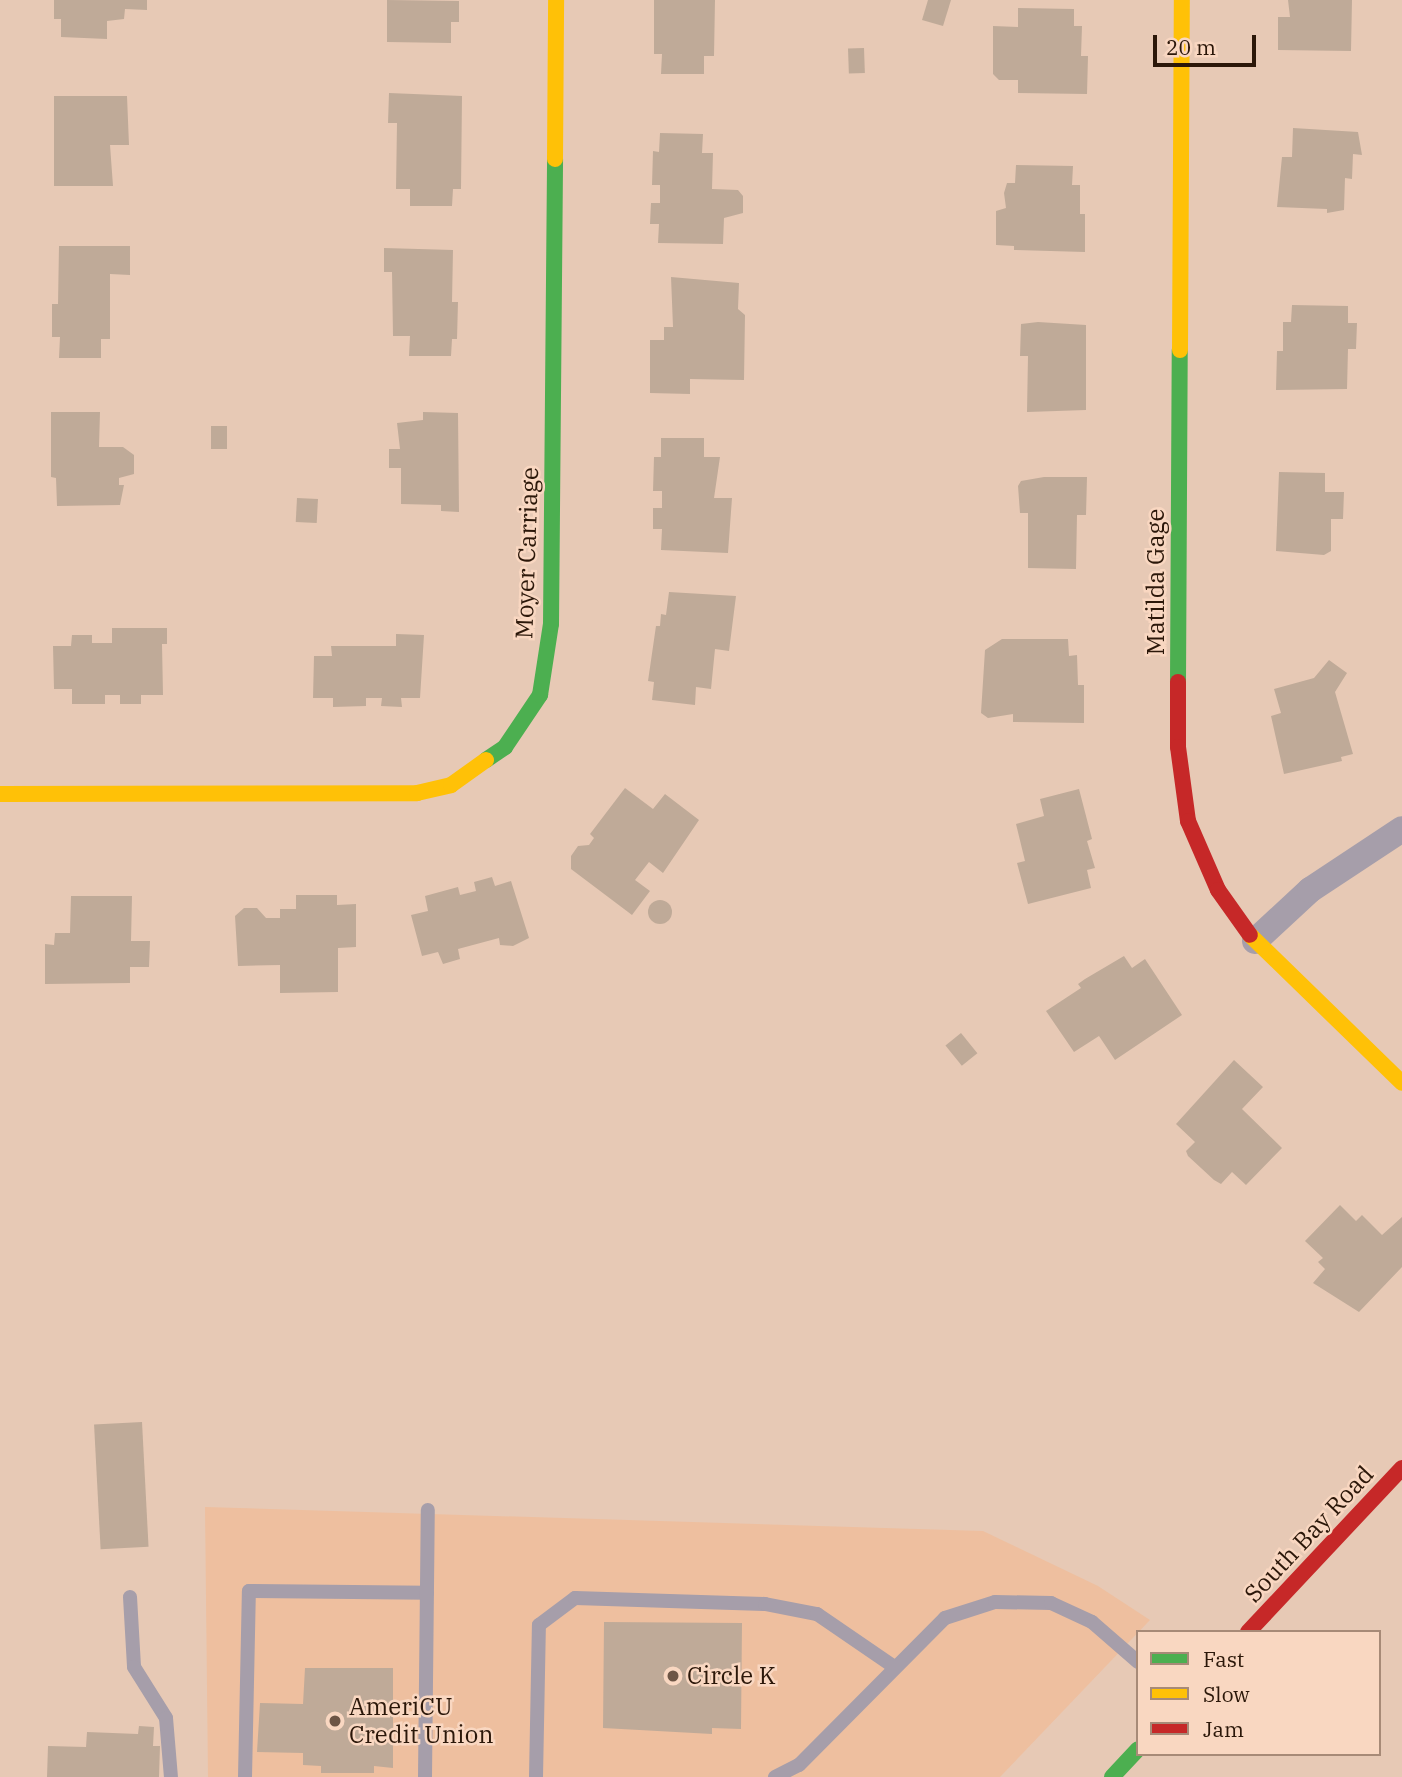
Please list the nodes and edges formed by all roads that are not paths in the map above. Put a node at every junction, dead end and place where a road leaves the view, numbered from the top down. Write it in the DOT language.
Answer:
graph roads {
  1 [pos="556,0"];
  2 [pos="1182,0"];
  3 [pos="0,794"];
  4 [pos="1402,829"];
  5 [pos="1255,940"];
  6 [pos="1402,1083"];
  7 [pos="1402,1468"];
  8 [pos="428,1510"];
  9 [pos="427,1593"];
  10 [pos="130,1597"];
  11 [pos="1250,1630"];
  12 [pos="1136,1660"];
  13 [pos="894,1666"];
  14 [pos="1136,1751"];
  15 [pos="171,1777"];
  16 [pos="245,1777"];
  17 [pos="425,1777"];
  18 [pos="536,1777"];
  19 [pos="775,1777"];
  20 [pos="1112,1777"];
  1 -- 3 [label="street, Moyer Carriage"];
  2 -- 5 [label="street, Matilda Gage"];
  4 -- 5 [label="street"];
  5 -- 6 [label="street, Matilda Gage"];
  7 -- 11 [label="street, South Bay Road"];
  8 -- 9 [label="lane"];
  9 -- 16 [label="lane"];
  9 -- 17 [label="lane"];
  10 -- 15 [label="lane"];
  12 -- 13 [label="lane"];
  13 -- 18 [label="lane"];
  13 -- 19 [label="lane"];
  14 -- 20 [label="street"];
}
